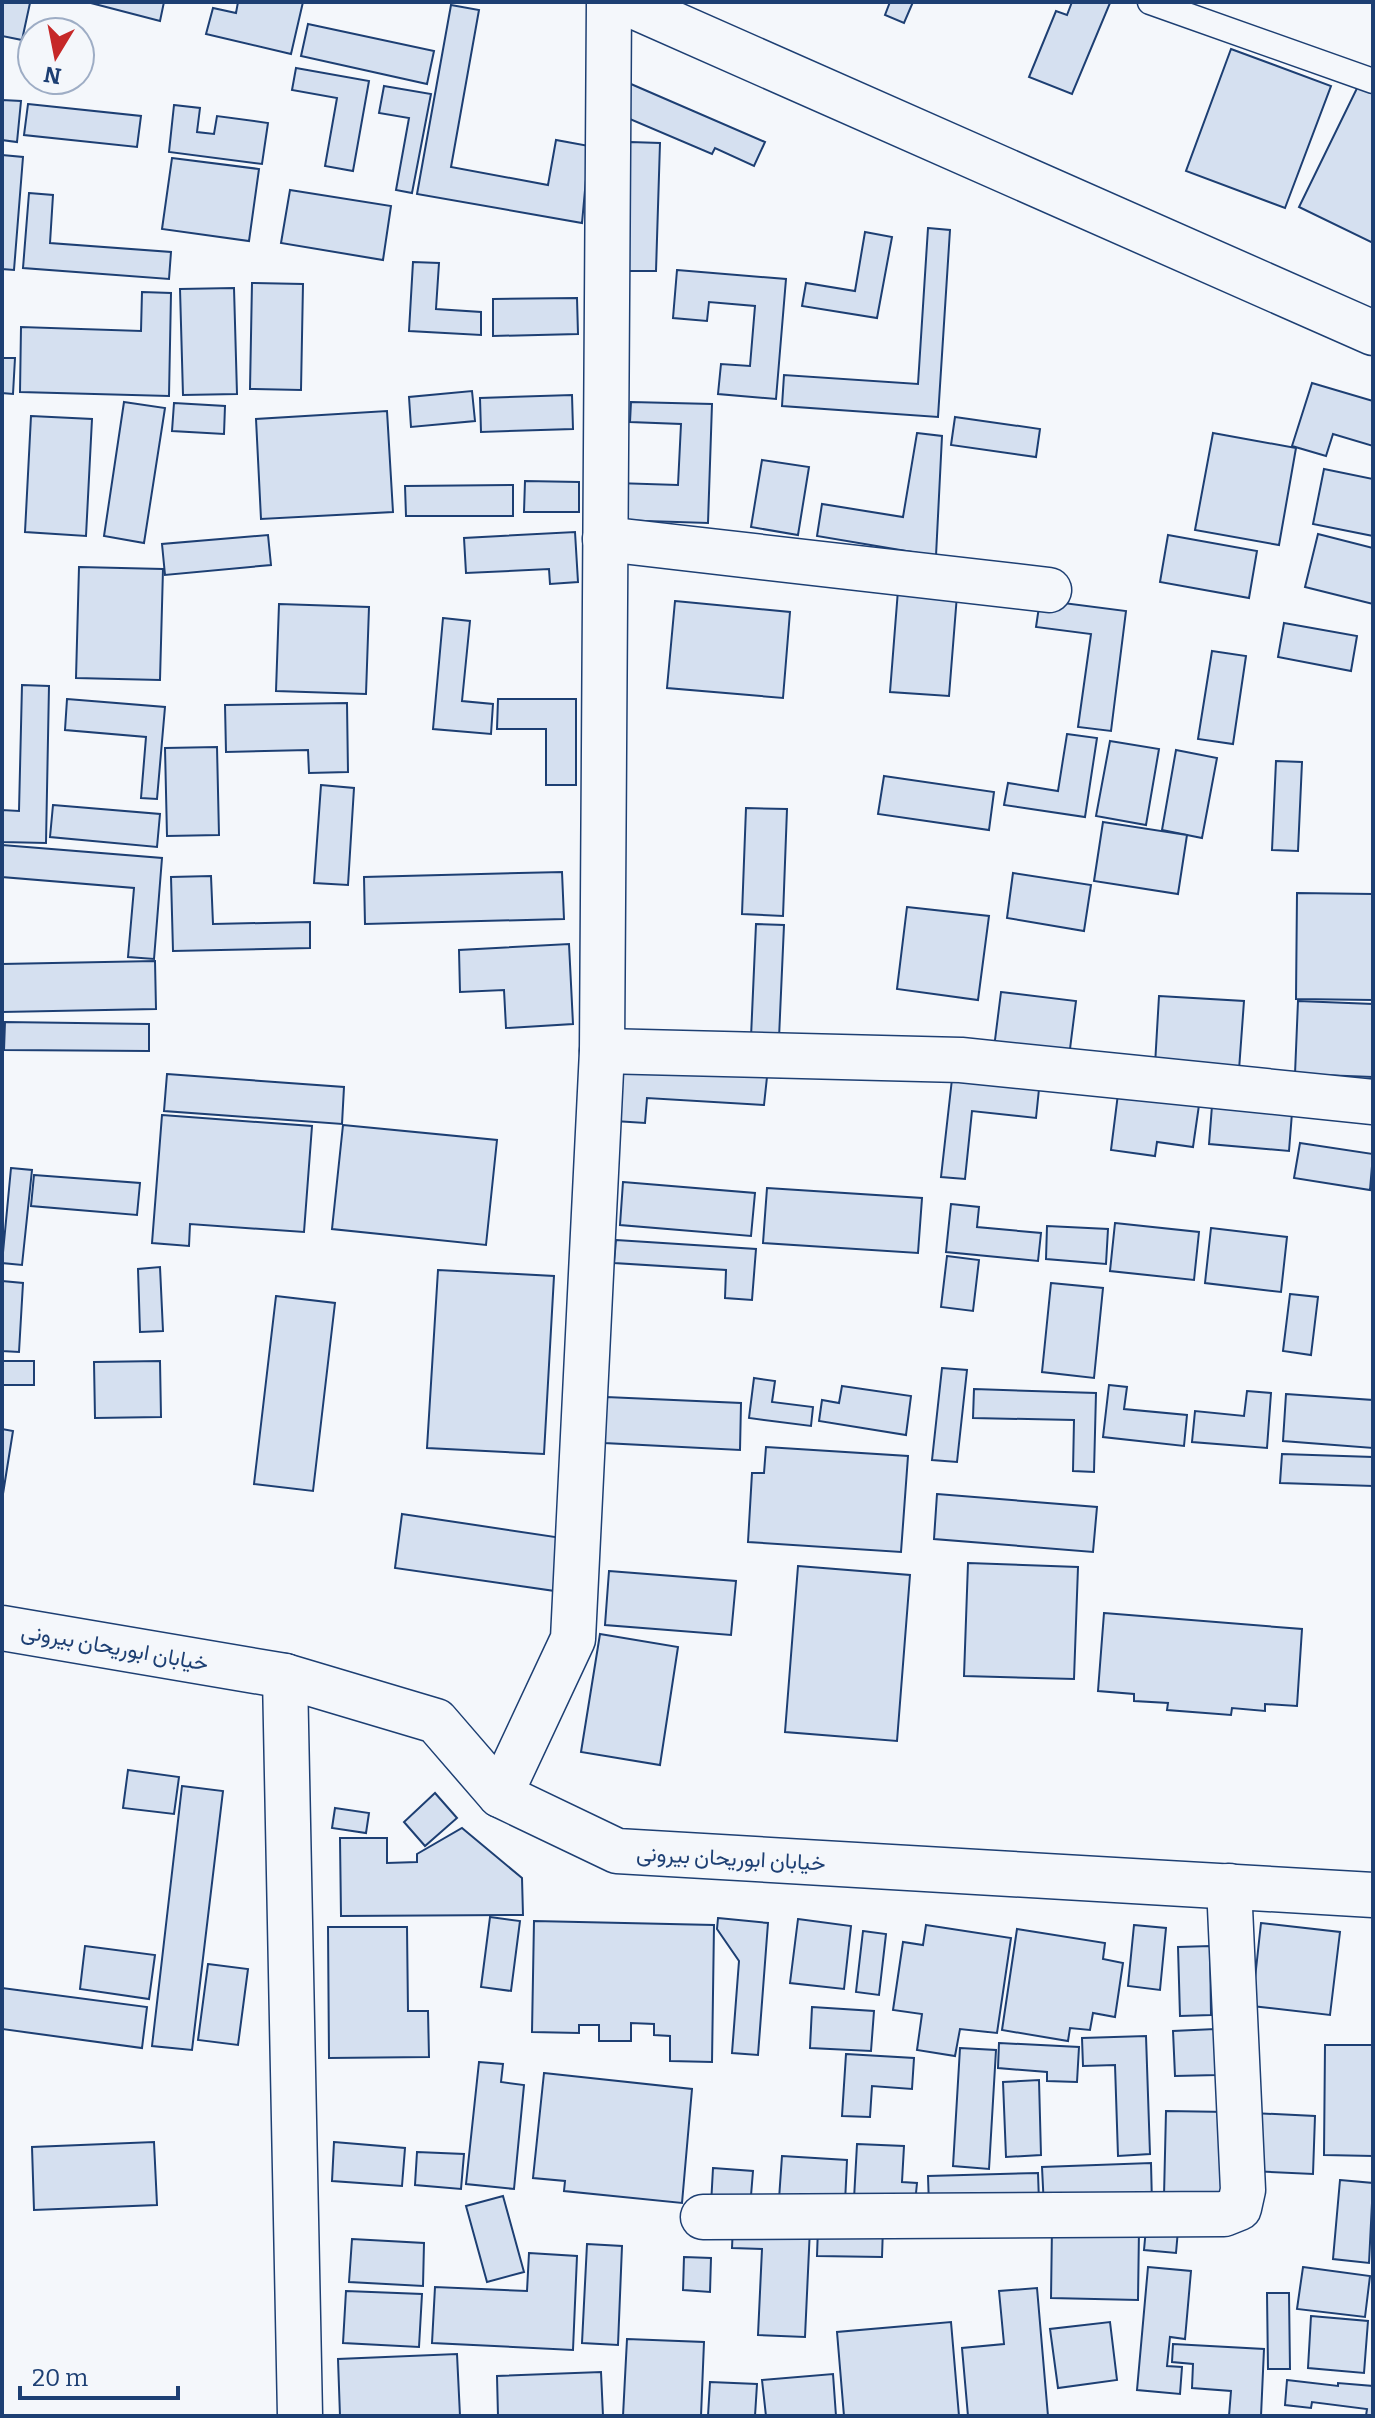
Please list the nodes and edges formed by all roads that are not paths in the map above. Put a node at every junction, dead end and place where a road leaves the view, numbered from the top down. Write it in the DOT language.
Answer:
graph roads {
  1 [pos="609,2"];
  2 [pos="624,2"];
  3 [pos="1150,2"];
  4 [pos="1204,11"];
  5 [pos="1373,81"];
  6 [pos="1373,333"];
  7 [pos="605,539"];
  8 [pos="1049,590"];
  9 [pos="602,1051"];
  10 [pos="1373,1102"];
  11 [pos="2,1628"];
  12 [pos="285,1676"];
  13 [pos="500,1795"];
  14 [pos="1229,1886"];
  15 [pos="1373,1895"];
  16 [pos="703,2217"];
  17 [pos="300,2416"];
  1 -- 7 [label="street"];
  2 -- 6 [label="street"];
  3 -- 4 [label="lane"];
  4 -- 5 [label="lane"];
  7 -- 8 [label="street"];
  7 -- 9 [label="street"];
  9 -- 10 [label="street"];
  9 -- 13 [label="street"];
  11 -- 12 [label="street, خیابان ابوریحان بیرونی"];
  12 -- 13 [label="street, خیابان ابوریحان بیرونی"];
  12 -- 17 [label="street"];
  13 -- 14 [label="street, خیابان ابوریحان بیرونی"];
  14 -- 15 [label="street, خیابان ابوریحان بیرونی"];
  14 -- 16 [label="street"];
}
